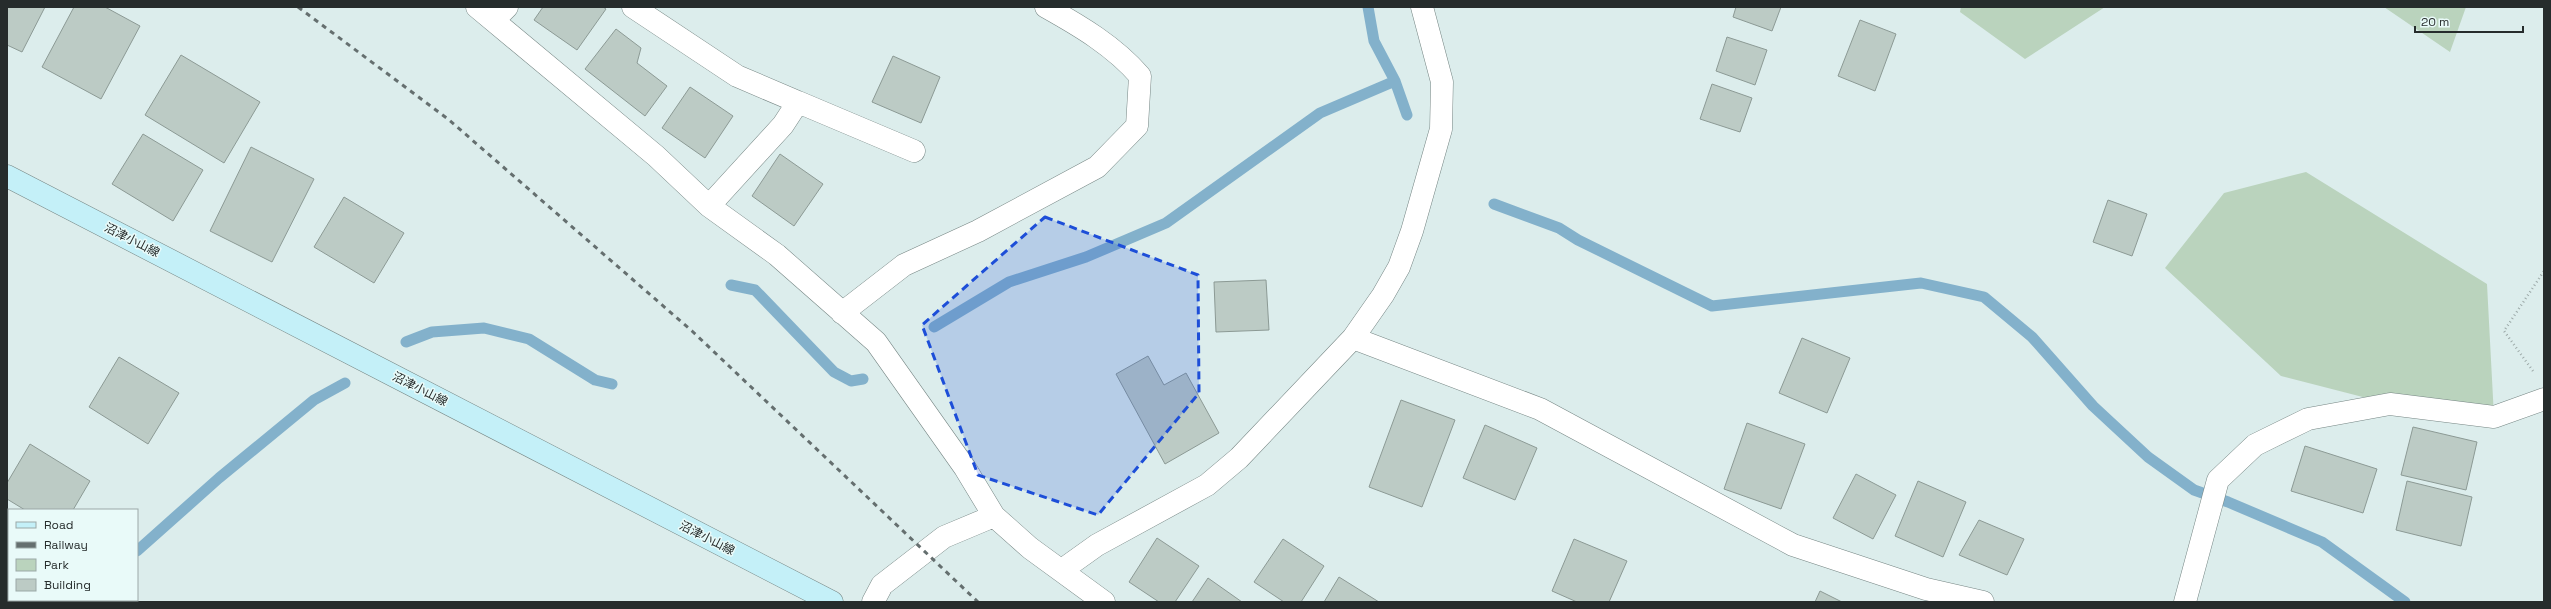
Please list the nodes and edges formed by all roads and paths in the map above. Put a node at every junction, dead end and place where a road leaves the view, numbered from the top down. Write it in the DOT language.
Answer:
graph roads {
  1 [pos="477,7"];
  2 [pos="633,7"];
  3 [pos="1046,7"];
  4 [pos="1422,7"];
  5 [pos="500,14"];
  6 [pos="798,102"];
  7 [pos="914,151"];
  8 [pos="7,176"];
  9 [pos="710,206"];
  10 [pos="2544,271"];
  11 [pos="842,313"];
  12 [pos="1353,338"];
  13 [pos="2535,374"];
  14 [pos="2544,399"];
  15 [pos="994,516"];
  16 [pos="1062,570"];
  17 [pos="832,602"];
  18 [pos="873,602"];
  19 [pos="1104,602"];
  20 [pos="1983,602"];
  21 [pos="2185,602"];
  1 -- 5 [label="street"];
  2 -- 6 [label="street"];
  3 -- 11 [label="street"];
  4 -- 12 [label="street"];
  5 -- 9 [label="street"];
  6 -- 7 [label="street"];
  6 -- 9 [label="street"];
  8 -- 17 [label="main road, 沼津小山線"];
  9 -- 11 [label="street"];
  10 -- 13 [label="path"];
  11 -- 15 [label="street"];
  12 -- 16 [label="street"];
  12 -- 20 [label="street"];
  14 -- 21 [label="street"];
  15 -- 16 [label="street"];
  15 -- 18 [label="street"];
  16 -- 19 [label="street"];
}
